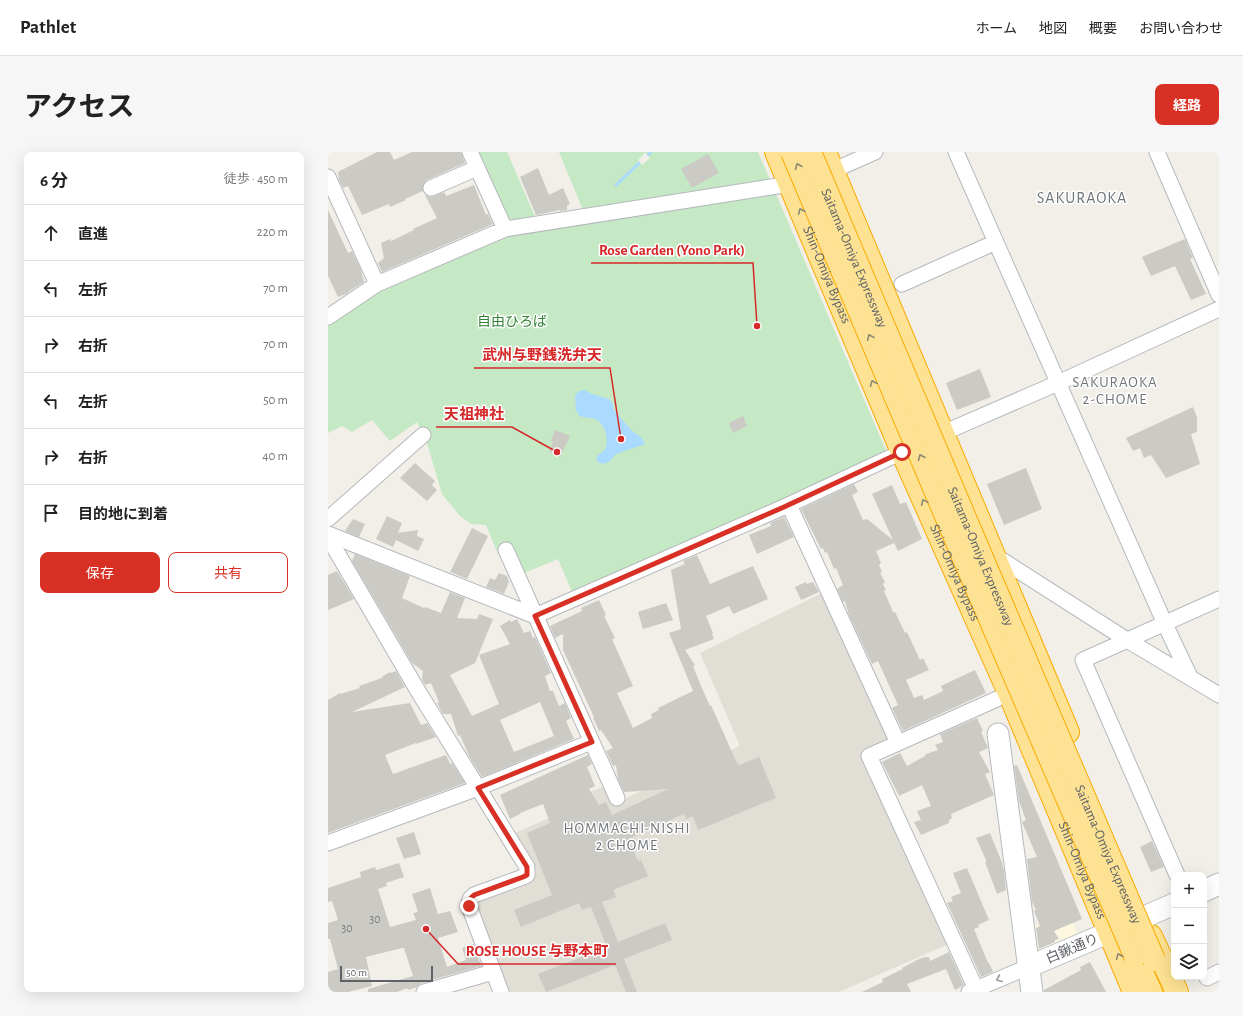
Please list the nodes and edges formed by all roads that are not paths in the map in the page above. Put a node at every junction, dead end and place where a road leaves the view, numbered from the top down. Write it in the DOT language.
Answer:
graph roads {
  1 [pos="470,152"];
  2 [pos="776,152"];
  3 [pos="792,152"];
  4 [pos="810,152"];
  5 [pos="875,152"];
  6 [pos="956,152"];
  7 [pos="1157,152"];
  8 [pos="829,161"];
  9 [pos="477,168"];
  10 [pos="328,177"];
  11 [pos="790,184"];
  12 [pos="431,188"];
  13 [pos="505,230"];
  14 [pos="996,242"];
  15 [pos="377,284"];
  16 [pos="902,284"];
  17 [pos="1219,294"];
  18 [pos="1219,309"];
  19 [pos="328,317"];
  20 [pos="1058,383"];
  21 [pos="943,432"];
  22 [pos="423,436"];
  23 [pos="902,452"];
  24 [pos="788,505"];
  25 [pos="328,519"];
  26 [pos="328,534"];
  27 [pos="328,538"];
  28 [pos="506,550"];
  29 [pos="994,555"];
  30 [pos="1219,599"];
  31 [pos="535,616"];
  32 [pos="1165,624"];
  33 [pos="1127,640"];
  34 [pos="1190,677"];
  35 [pos="1219,695"];
  36 [pos="997,698"];
  37 [pos="998,734"];
  38 [pos="592,742"];
  39 [pos="898,743"];
  40 [pos="478,788"];
  41 [pos="617,798"];
  42 [pos="328,843"];
  43 [pos="1176,872"];
  44 [pos="1219,884"];
  45 [pos="1207,890"];
  46 [pos="1171,905"];
  47 [pos="1144,917"];
  48 [pos="1109,932"];
  49 [pos="1145,958"];
  50 [pos="1028,967"];
  51 [pos="493,972"];
  52 [pos="973,990"];
  53 [pos="424,992"];
  54 [pos="501,992"];
  55 [pos="1032,992"];
  56 [pos="1134,992"];
  57 [pos="1147,992"];
  58 [pos="1151,992"];
  59 [pos="1165,992"];
  60 [pos="1170,992"];
  61 [pos="1177,992"];
  1 -- 9 [label="street"];
  2 -- 11 [label="highway, Shin-Omiya Bypass"];
  49 -- 3 [label="highway, Saitama-Omiya Expressway, one-way, bridge"];
  4 -- 49 [label="highway, Saitama-Omiya Expressway, bridge"];
  5 -- 8 [label="street"];
  6 -- 14 [label="street"];
  7 -- 17 [label="street"];
  8 -- 21 [label="highway"];
  9 -- 12 [label="street"];
  9 -- 13 [label="street"];
  10 -- 15 [label="street"];
  11 -- 13 [label="street"];
  23 -- 11 [label="highway, Shin-Omiya Bypass, one-way"];
  13 -- 15 [label="street"];
  14 -- 16 [label="street"];
  14 -- 20 [label="street"];
  15 -- 19 [label="street"];
  18 -- 20 [label="street"];
  20 -- 21 [label="street"];
  20 -- 32 [label="street"];
  21 -- 29 [label="highway"];
  22 -- 25 [label="street"];
  23 -- 24 [label="street"];
  48 -- 23 [label="highway, Shin-Omiya Bypass, one-way"];
  24 -- 31 [label="street"];
  24 -- 39 [label="street"];
  26 -- 31 [label="street"];
  27 -- 40 [label="street"];
  28 -- 31 [label="street"];
  29 -- 33 [label="street"];
  29 -- 47 [label="highway"];
  30 -- 32 [label="street"];
  31 -- 38 [label="street"];
  32 -- 33 [label="street"];
  32 -- 34 [label="street"];
  33 -- 34 [label="street"];
  33 -- 43 [label="street"];
  34 -- 35 [label="street"];
  36 -- 39 [label="street"];
  37 -- 50 [label="street"];
  38 -- 40 [label="street"];
  38 -- 41 [label="street"];
  39 -- 52 [label="street"];
  40 -- 42 [label="street"];
  40 -- 51 [label="street"];
  44 -- 45 [label="street"];
  46 -- 47 [label="street, 白鍬通り"];
  47 -- 48 [label="street, 白鍬通り"];
  47 -- 61 [label="highway"];
  48 -- 50 [label="street, 白鍬通り"];
  56 -- 48 [label="highway, Shin-Omiya Bypass, one-way"];
  49 -- 57 [label="highway"];
  49 -- 58 [label="highway"];
  49 -- 59 [label="highway"];
  49 -- 60 [label="highway"];
  50 -- 52 [label="street, 白鍬通り, one-way"];
  50 -- 55 [label="street"];
  51 -- 53 [label="street"];
  51 -- 54 [label="street"];
}
